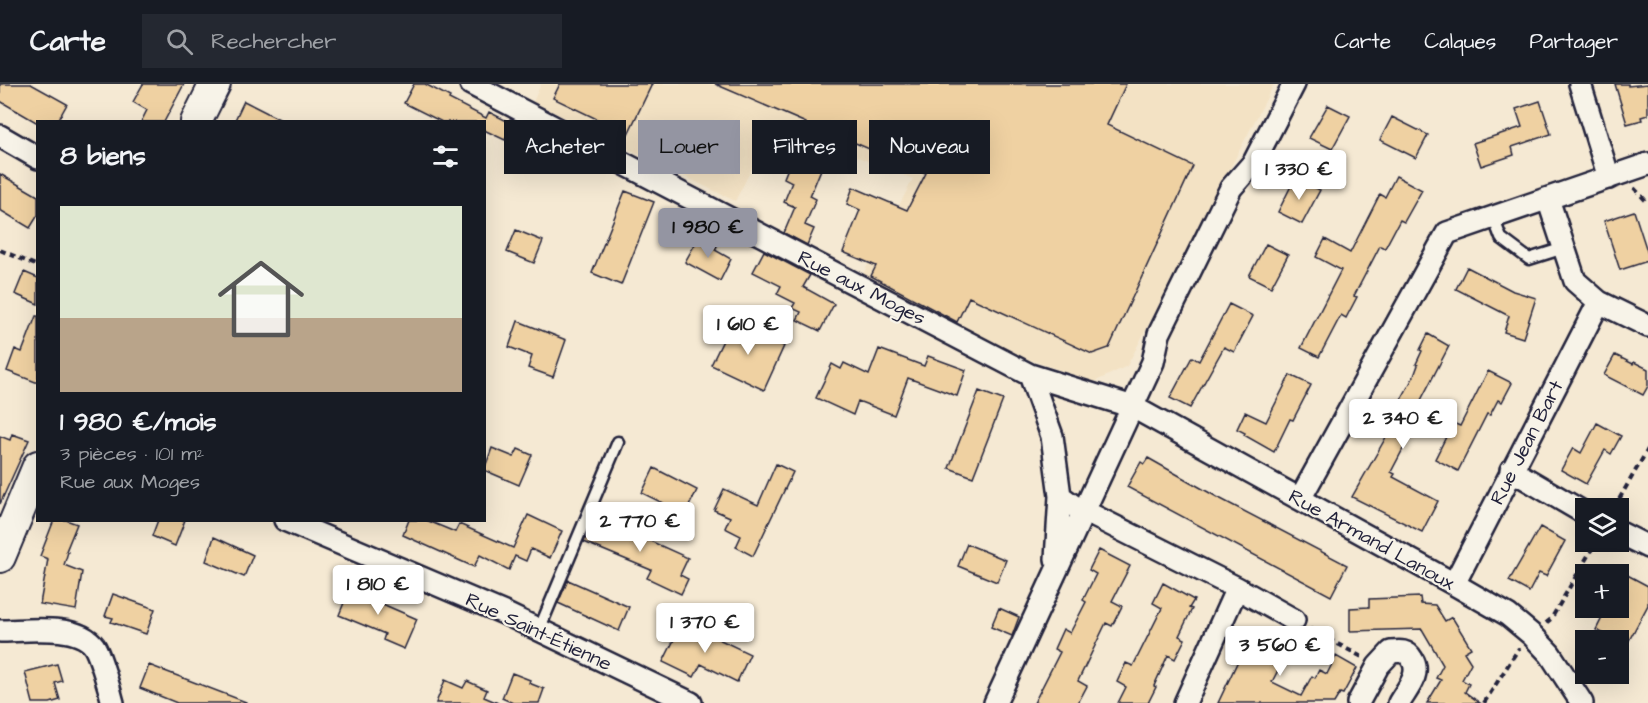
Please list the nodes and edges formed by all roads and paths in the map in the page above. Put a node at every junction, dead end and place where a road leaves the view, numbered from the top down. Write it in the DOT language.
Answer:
graph roads {
  1 [pos="215,84"];
  2 [pos="471,84"];
  3 [pos="1294,84"];
  4 [pos="1580,84"];
  5 [pos="197,120"];
  6 [pos="0,136"];
  7 [pos="36,157"];
  8 [pos="1648,164"];
  9 [pos="1609,178"];
  10 [pos="1548,199"];
  11 [pos="1493,217"];
  12 [pos="1564,248"];
  13 [pos="0,250"];
  14 [pos="36,265"];
  15 [pos="1599,302"];
  16 [pos="1648,326"];
  17 [pos="1030,375"];
  18 [pos="1133,407"];
  19 [pos="618,442"];
  20 [pos="1648,449"];
  21 [pos="1511,470"];
  22 [pos="36,471"];
  23 [pos="1060,496"];
  24 [pos="1620,498"];
  25 [pos="1299,499"];
  26 [pos="1575,507"];
  27 [pos="1084,512"];
  28 [pos="290,522"];
  29 [pos="1629,538"];
  30 [pos="1648,547"];
  31 [pos="0,557"];
  32 [pos="1055,572"];
  33 [pos="1454,584"];
  34 [pos="1237,588"];
  35 [pos="1294,620"];
  36 [pos="539,630"];
  37 [pos="0,631"];
  38 [pos="1378,666"];
  39 [pos="113,703"];
  40 [pos="691,703"];
  41 [pos="995,703"];
  42 [pos="1185,703"];
  43 [pos="1358,703"];
  44 [pos="1399,703"];
  45 [pos="1582,703"];
  1 -- 5 [label="street"];
  2 -- 17 [label="street, Rue aux Moges"];
  3 -- 18 [label="street"];
  4 -- 9 [label="street"];
  6 -- 7 [label="street"];
  8 -- 9 [label="street"];
  9 -- 10 [label="street"];
  10 -- 11 [label="street"];
  10 -- 12 [label="street"];
  11 -- 12 [label="lane"];
  11 -- 25 [label="street"];
  12 -- 15 [label="street"];
  13 -- 14 [label="path"];
  15 -- 16 [label="street"];
  15 -- 21 [label="street, Rue Jean Bart"];
  17 -- 18 [label="street, Rue aux Moges"];
  17 -- 23 [label="street"];
  18 -- 25 [label="street, Rue Armand Lanoux"];
  18 -- 27 [label="street"];
  19 -- 36 [label="lane"];
  20 -- 24 [label="path"];
  21 -- 26 [label="street"];
  21 -- 33 [label="street, Rue Jean Bart"];
  22 -- 31 [label="street"];
  23 -- 27 [label="street"];
  23 -- 32 [label="street"];
  25 -- 33 [label="street, Rue Armand Lanoux"];
  27 -- 32 [label="street"];
  27 -- 34 [label="street"];
  28 -- 36 [label="street, Rue Saint-Étienne"];
  29 -- 30 [label="street"];
  32 -- 41 [label="street"];
  33 -- 45 [label="street, Rue Armand Lanoux"];
  34 -- 35 [label="street"];
  34 -- 42 [label="street"];
  35 -- 38 [label="path"];
  36 -- 40 [label="street, Rue Saint-Étienne"];
  37 -- 39 [label="street"];
  38 -- 43 [label="street"];
  38 -- 44 [label="street"];
}
